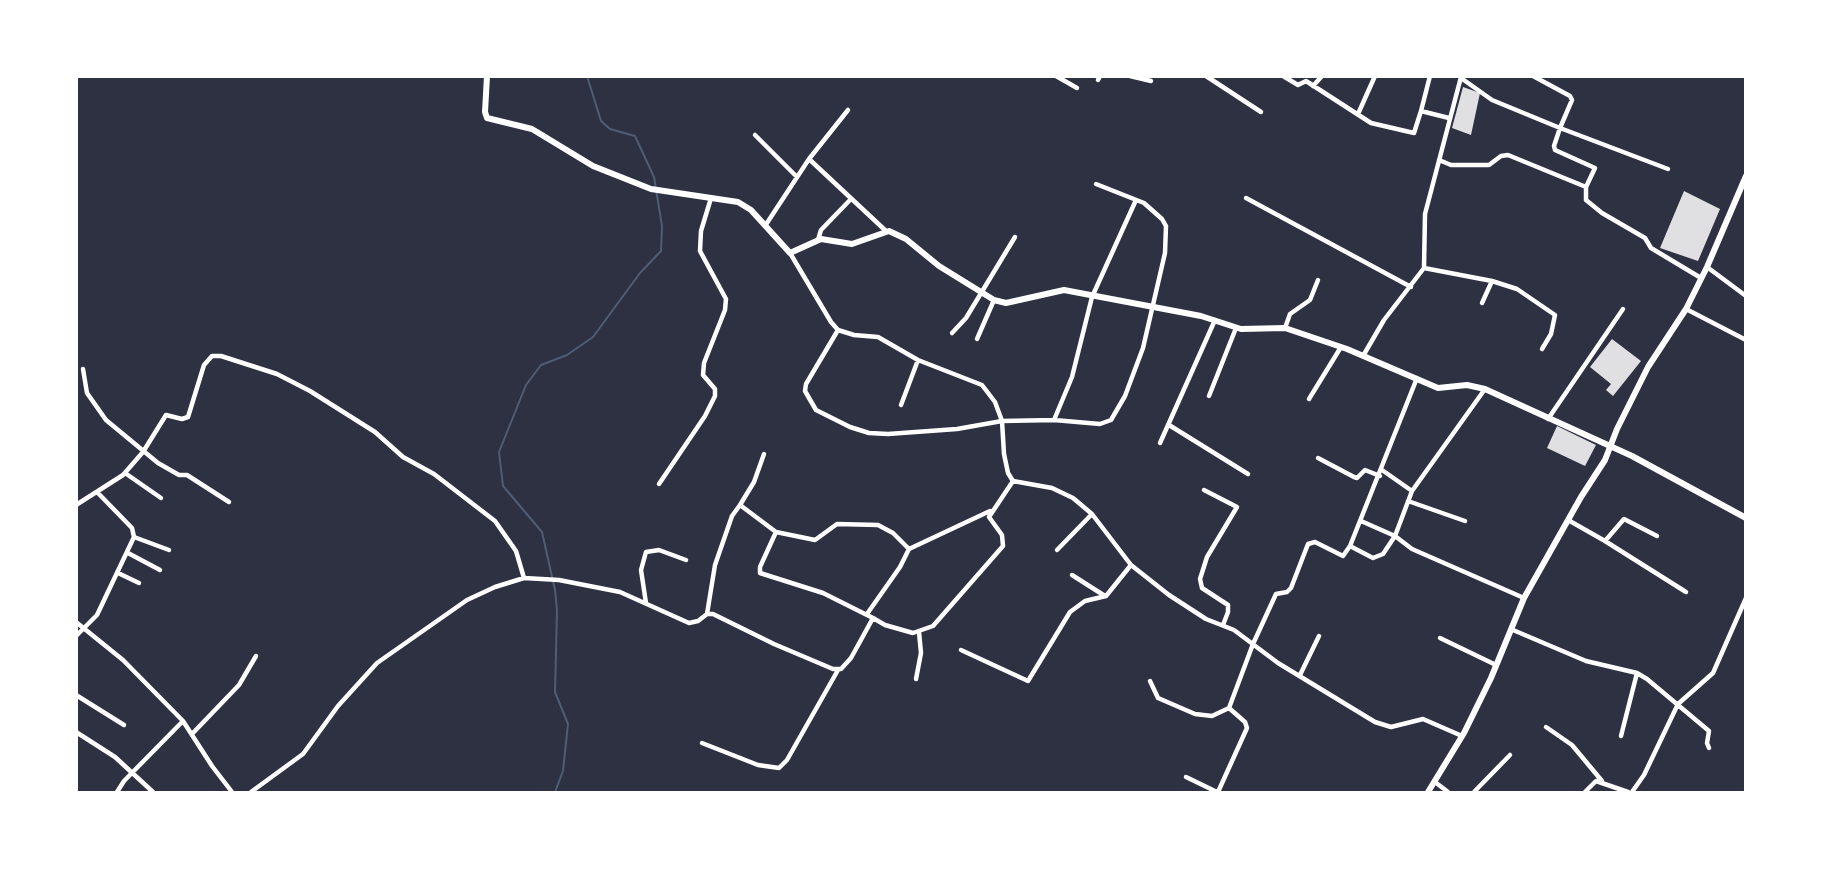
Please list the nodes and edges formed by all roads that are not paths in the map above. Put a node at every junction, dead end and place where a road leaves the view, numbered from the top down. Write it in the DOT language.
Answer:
graph roads {
  1 [pos="487,76"];
  2 [pos="1056,76"];
  3 [pos="1130,76"];
  4 [pos="1206,76"];
  5 [pos="1282,76"];
  6 [pos="1323,76"];
  7 [pos="1375,76"];
  8 [pos="1430,76"];
  9 [pos="1533,76"];
  10 [pos="1461,77"];
  11 [pos="1151,81"];
  12 [pos="1313,86"];
  13 [pos="1077,88"];
  14 [pos="848,110"];
  15 [pos="1421,111"];
  16 [pos="1261,112"];
  17 [pos="1358,114"];
  18 [pos="1449,118"];
  19 [pos="1560,128"];
  20 [pos="755,135"];
  21 [pos="809,159"];
  22 [pos="1439,160"];
  23 [pos="1668,170"];
  24 [pos="1746,176"];
  25 [pos="797,177"];
  26 [pos="1096,184"];
  27 [pos="1586,187"];
  28 [pos="711,198"];
  29 [pos="1246,198"];
  30 [pos="850,200"];
  31 [pos="1136,200"];
  32 [pos="765,226"];
  33 [pos="886,231"];
  34 [pos="1015,237"];
  35 [pos="818,240"];
  36 [pos="790,253"];
  37 [pos="1707,267"];
  38 [pos="1424,268"];
  39 [pos="1701,278"];
  40 [pos="1318,280"];
  41 [pos="1492,281"];
  42 [pos="1411,286"];
  43 [pos="982,293"];
  44 [pos="1746,296"];
  45 [pos="1092,297"];
  46 [pos="994,300"];
  47 [pos="1482,303"];
  48 [pos="1154,306"];
  49 [pos="1623,309"];
  50 [pos="1686,309"];
  51 [pos="1215,320"];
  52 [pos="1236,328"];
  53 [pos="1285,328"];
  54 [pos="838,330"];
  55 [pos="952,333"];
  56 [pos="977,339"];
  57 [pos="1746,340"];
  58 [pos="1341,347"];
  59 [pos="1542,349"];
  60 [pos="1363,356"];
  61 [pos="918,360"];
  62 [pos="83,369"];
  63 [pos="1417,378"];
  64 [pos="1485,389"];
  65 [pos="1209,396"];
  66 [pos="1310,399"];
  67 [pos="901,405"];
  68 [pos="1548,419"];
  69 [pos="1054,420"];
  70 [pos="1002,421"];
  71 [pos="1169,425"];
  72 [pos="1160,443"];
  73 [pos="1611,446"];
  74 [pos="143,452"];
  75 [pos="764,454"];
  76 [pos="1318,458"];
  77 [pos="1382,470"];
  78 [pos="125,473"];
  79 [pos="1248,474"];
  80 [pos="1380,476"];
  81 [pos="1013,481"];
  82 [pos="659,484"];
  83 [pos="1204,490"];
  84 [pos="1412,490"];
  85 [pos="97,492"];
  86 [pos="162,498"];
  87 [pos="1408,501"];
  88 [pos="229,502"];
  89 [pos="76,505"];
  90 [pos="740,506"];
  91 [pos="990,511"];
  92 [pos="1092,514"];
  93 [pos="1746,518"];
  94 [pos="1568,520"];
  95 [pos="1361,521"];
  96 [pos="1465,521"];
  97 [pos="776,532"];
  98 [pos="1657,536"];
  99 [pos="134,537"];
  100 [pos="1395,537"];
  101 [pos="1605,542"];
  102 [pos="1350,546"];
  103 [pos="909,549"];
  104 [pos="169,550"];
  105 [pos="1057,550"];
  106 [pos="128,553"];
  107 [pos="686,560"];
  108 [pos="1131,565"];
  109 [pos="160,570"];
  110 [pos="118,573"];
  111 [pos="1072,575"];
  112 [pos="524,578"];
  113 [pos="139,583"];
  114 [pos="1686,592"];
  115 [pos="1106,596"];
  116 [pos="1524,598"];
  117 [pos="1746,598"];
  118 [pos="646,603"];
  119 [pos="707,614"];
  120 [pos="867,614"];
  121 [pos="873,618"];
  122 [pos="76,622"];
  123 [pos="1223,625"];
  124 [pos="84,629"];
  125 [pos="1513,630"];
  126 [pos="919,632"];
  127 [pos="76,636"];
  128 [pos="1319,636"];
  129 [pos="1440,638"];
  130 [pos="1253,644"];
  131 [pos="961,650"];
  132 [pos="256,656"];
  133 [pos="1496,665"];
  134 [pos="838,670"];
  135 [pos="1637,674"];
  136 [pos="1300,675"];
  137 [pos="916,679"];
  138 [pos="1150,681"];
  139 [pos="76,695"];
  140 [pos="1678,704"];
  141 [pos="1229,708"];
  142 [pos="183,721"];
  143 [pos="124,725"];
  144 [pos="1545,727"];
  145 [pos="76,732"];
  146 [pos="192,734"];
  147 [pos="1462,736"];
  148 [pos="1621,736"];
  149 [pos="702,743"];
  150 [pos="1709,748"];
  151 [pos="1510,754"];
  152 [pos="135,772"];
  153 [pos="1186,777"];
  154 [pos="1602,781"];
  155 [pos="1435,782"];
  156 [pos="119,792"];
  157 [pos="153,792"];
  158 [pos="232,792"];
  159 [pos="251,792"];
  160 [pos="1218,792"];
  161 [pos="1428,792"];
  162 [pos="1448,792"];
  163 [pos="1474,792"];
  164 [pos="1586,792"];
  165 [pos="1628,792"];
  166 [pos="1632,792"];
  1 -- 28 [label="street"];
  2 -- 13 [label="street"];
  3 -- 11 [label="street"];
  4 -- 16 [label="street"];
  5 -- 12 [label="street"];
  6 -- 12 [label="street"];
  7 -- 17 [label="street"];
  8 -- 15 [label="street"];
  9 -- 19 [label="street"];
  10 -- 18 [label="street"];
  10 -- 19 [label="street"];
  12 -- 17 [label="street"];
  14 -- 21 [label="street"];
  15 -- 17 [label="street"];
  15 -- 18 [label="street"];
  18 -- 22 [label="street"];
  19 -- 23 [label="street"];
  19 -- 27 [label="street"];
  20 -- 25 [label="street"];
  21 -- 25 [label="street"];
  21 -- 30 [label="street"];
  22 -- 27 [label="street"];
  22 -- 38 [label="street"];
  24 -- 37 [label="street"];
  25 -- 32 [label="street"];
  26 -- 31 [label="street"];
  27 -- 39 [label="street"];
  28 -- 32 [label="street"];
  28 -- 82 [label="street"];
  29 -- 42 [label="street"];
  30 -- 33 [label="street"];
  30 -- 35 [label="street"];
  31 -- 45 [label="street"];
  31 -- 48 [label="street"];
  32 -- 36 [label="street"];
  33 -- 35 [label="street"];
  33 -- 43 [label="street"];
  34 -- 43 [label="street"];
  35 -- 36 [label="street"];
  36 -- 54 [label="street"];
  37 -- 39 [label="street"];
  37 -- 44 [label="street"];
  38 -- 41 [label="street"];
  38 -- 42 [label="street"];
  39 -- 50 [label="street"];
  40 -- 53 [label="street"];
  41 -- 47 [label="street"];
  41 -- 59 [label="street"];
  42 -- 60 [label="street"];
  43 -- 46 [label="street"];
  43 -- 55 [label="street"];
  45 -- 46 [label="street"];
  45 -- 48 [label="street"];
  45 -- 69 [label="street"];
  46 -- 56 [label="street"];
  48 -- 51 [label="street"];
  48 -- 69 [label="street"];
  49 -- 68 [label="street"];
  50 -- 57 [label="street"];
  50 -- 73 [label="street"];
  51 -- 52 [label="street"];
  51 -- 71 [label="street"];
  52 -- 53 [label="street"];
  52 -- 65 [label="street"];
  53 -- 58 [label="street"];
  54 -- 61 [label="street"];
  54 -- 70 [label="street"];
  58 -- 60 [label="street"];
  58 -- 66 [label="street"];
  60 -- 63 [label="street"];
  61 -- 67 [label="street"];
  61 -- 70 [label="street"];
  62 -- 74 [label="street"];
  63 -- 64 [label="street"];
  63 -- 77 [label="street"];
  64 -- 68 [label="street"];
  64 -- 84 [label="street"];
  68 -- 73 [label="street"];
  69 -- 70 [label="street"];
  70 -- 81 [label="street"];
  71 -- 72 [label="street"];
  71 -- 79 [label="street"];
  73 -- 93 [label="street"];
  73 -- 94 [label="street"];
  74 -- 78 [label="street"];
  74 -- 88 [label="street"];
  74 -- 112 [label="street"];
  75 -- 90 [label="street"];
  76 -- 80 [label="street"];
  77 -- 80 [label="street"];
  77 -- 84 [label="street"];
  78 -- 85 [label="street"];
  78 -- 86 [label="street"];
  80 -- 95 [label="street"];
  81 -- 91 [label="street"];
  81 -- 92 [label="street"];
  83 -- 123 [label="street"];
  84 -- 87 [label="street"];
  85 -- 89 [label="street"];
  85 -- 99 [label="street"];
  87 -- 96 [label="street"];
  87 -- 100 [label="street"];
  90 -- 97 [label="street"];
  90 -- 119 [label="street"];
  91 -- 103 [label="street"];
  91 -- 126 [label="street"];
  92 -- 105 [label="street"];
  92 -- 108 [label="street"];
  94 -- 101 [label="street"];
  94 -- 116 [label="street"];
  95 -- 100 [label="street"];
  95 -- 102 [label="street"];
  97 -- 103 [label="street"];
  97 -- 120 [label="street"];
  98 -- 101 [label="street"];
  99 -- 104 [label="street"];
  99 -- 106 [label="street"];
  100 -- 102 [label="street"];
  100 -- 116 [label="street"];
  101 -- 114 [label="street"];
  102 -- 130 [label="street"];
  103 -- 120 [label="street"];
  106 -- 109 [label="street"];
  106 -- 110 [label="street"];
  107 -- 118 [label="street"];
  108 -- 115 [label="street"];
  108 -- 123 [label="street"];
  110 -- 113 [label="street"];
  110 -- 124 [label="street"];
  111 -- 115 [label="street"];
  112 -- 118 [label="street"];
  112 -- 159 [label="street"];
  115 -- 131 [label="street"];
  116 -- 125 [label="street"];
  117 -- 140 [label="street"];
  118 -- 119 [label="street"];
  119 -- 134 [label="street"];
  120 -- 121 [label="street"];
  121 -- 126 [label="street"];
  121 -- 134 [label="street"];
  122 -- 124 [label="street"];
  123 -- 130 [label="street"];
  124 -- 127 [label="street"];
  124 -- 142 [label="street"];
  125 -- 133 [label="street"];
  125 -- 135 [label="street"];
  126 -- 137 [label="street"];
  128 -- 136 [label="street"];
  129 -- 133 [label="street"];
  130 -- 136 [label="street"];
  130 -- 141 [label="street"];
  132 -- 146 [label="street"];
  133 -- 147 [label="street"];
  134 -- 149 [label="street"];
  135 -- 140 [label="street"];
  135 -- 148 [label="street"];
  136 -- 147 [label="street"];
  138 -- 141 [label="street"];
  139 -- 143 [label="street"];
  140 -- 150 [label="street"];
  140 -- 166 [label="street"];
  141 -- 160 [label="street"];
  142 -- 146 [label="street"];
  142 -- 152 [label="street"];
  144 -- 154 [label="street"];
  145 -- 152 [label="street"];
  146 -- 158 [label="street"];
  147 -- 155 [label="street"];
  151 -- 163 [label="street"];
  152 -- 156 [label="street"];
  152 -- 157 [label="street"];
  153 -- 160 [label="street"];
  154 -- 164 [label="street"];
  154 -- 165 [label="street"];
  155 -- 161 [label="street"];
  155 -- 162 [label="street"];
}
